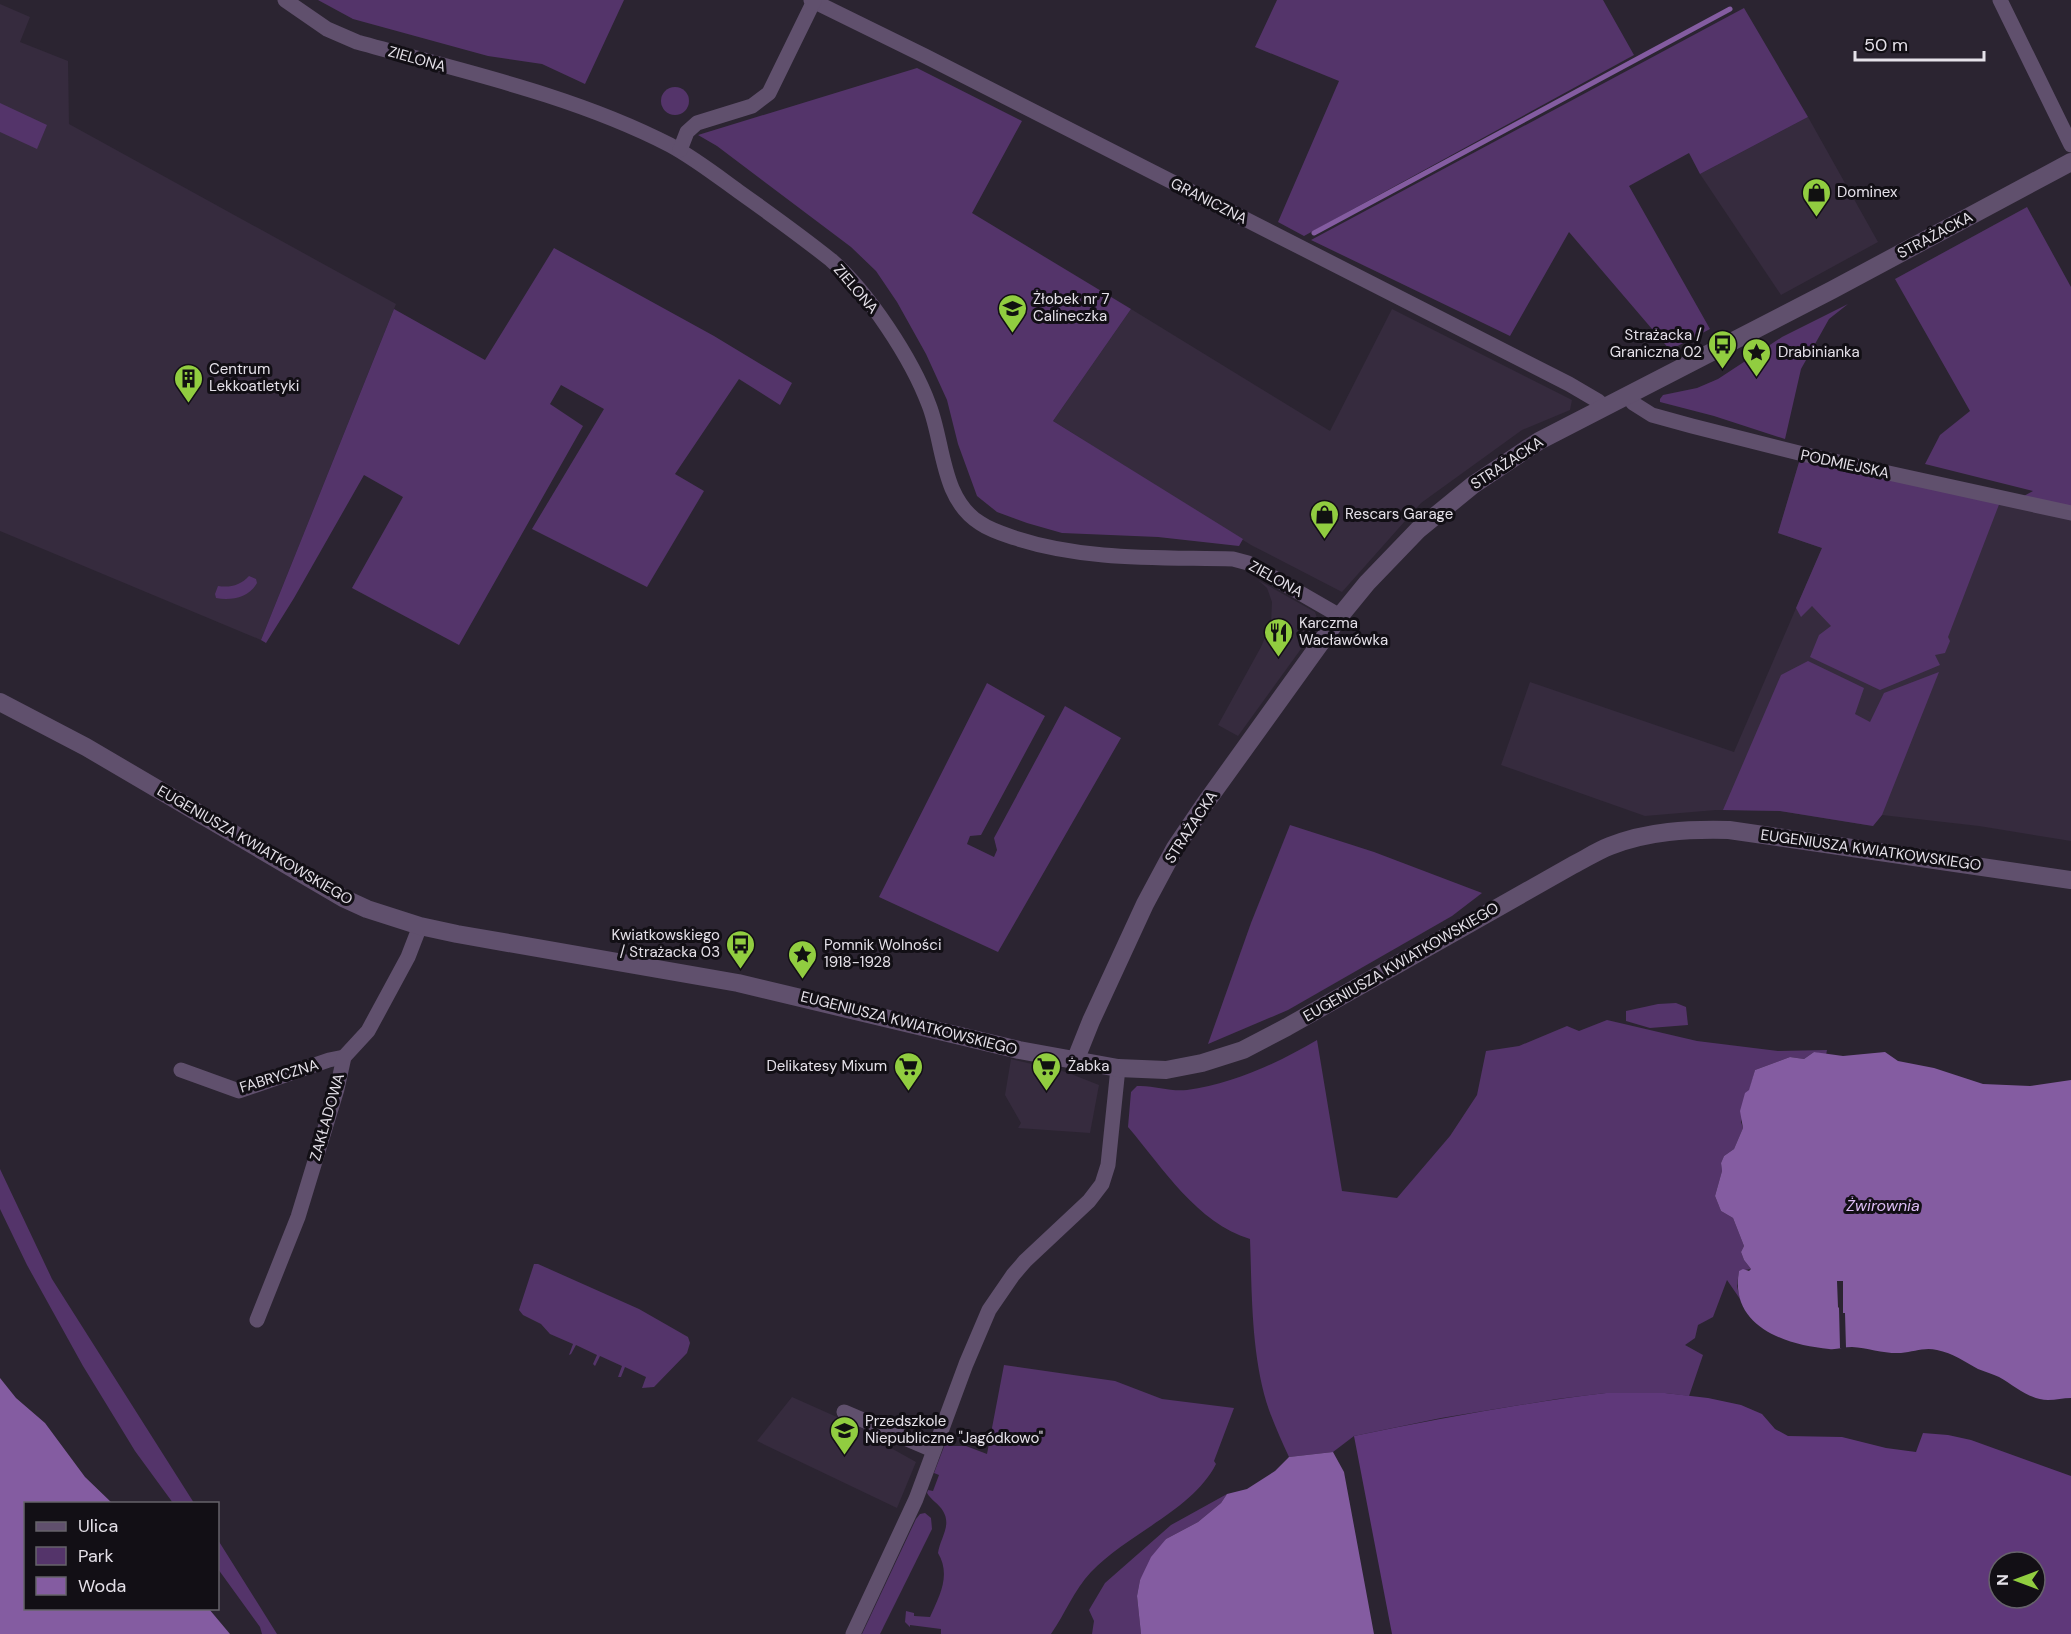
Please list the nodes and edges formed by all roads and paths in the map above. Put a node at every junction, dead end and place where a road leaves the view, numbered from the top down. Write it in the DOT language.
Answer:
graph roads {
  1 [pos="285,0"];
  2 [pos="2000,0"];
  3 [pos="812,1"];
  4 [pos="2071,145"];
  5 [pos="680,150"];
  6 [pos="2071,162"];
  7 [pos="1628,396"];
  8 [pos="1604,406"];
  9 [pos="2071,513"];
  10 [pos="1340,616"];
  11 [pos="0,702"];
  12 [pos="2071,880"];
  13 [pos="420,926"];
  14 [pos="344,1057"];
  15 [pos="1075,1061"];
  16 [pos="1118,1068"];
  17 [pos="181,1070"];
  18 [pos="257,1320"];
  19 [pos="844,1412"];
  20 [pos="933,1450"];
  21 [pos="853,1634"];
  1 -- 5 [label="street, ZIELONA"];
  2 -- 4 [label="street"];
  3 -- 5 [label="street"];
  3 -- 8 [label="street, GRANICZNA"];
  5 -- 10 [label="street, ZIELONA"];
  6 -- 7 [label="street, STRAŻACKA"];
  7 -- 8 [label="street, STRAŻACKA"];
  7 -- 9 [label="street, PODMIEJSKA"];
  8 -- 10 [label="street, STRAŻACKA"];
  10 -- 15 [label="street, STRAŻACKA"];
  11 -- 13 [label="street, EUGENIUSZA KWIATKOWSKIEGO"];
  12 -- 16 [label="street, EUGENIUSZA KWIATKOWSKIEGO"];
  13 -- 14 [label="street, ZAKŁADOWA"];
  13 -- 15 [label="street, EUGENIUSZA KWIATKOWSKIEGO"];
  14 -- 17 [label="street, FABRYCZNA"];
  14 -- 18 [label="street, ZAKŁADOWA"];
  15 -- 16 [label="street, EUGENIUSZA KWIATKOWSKIEGO"];
  16 -- 20 [label="street"];
  19 -- 20 [label="street"];
  20 -- 21 [label="street"];
}
